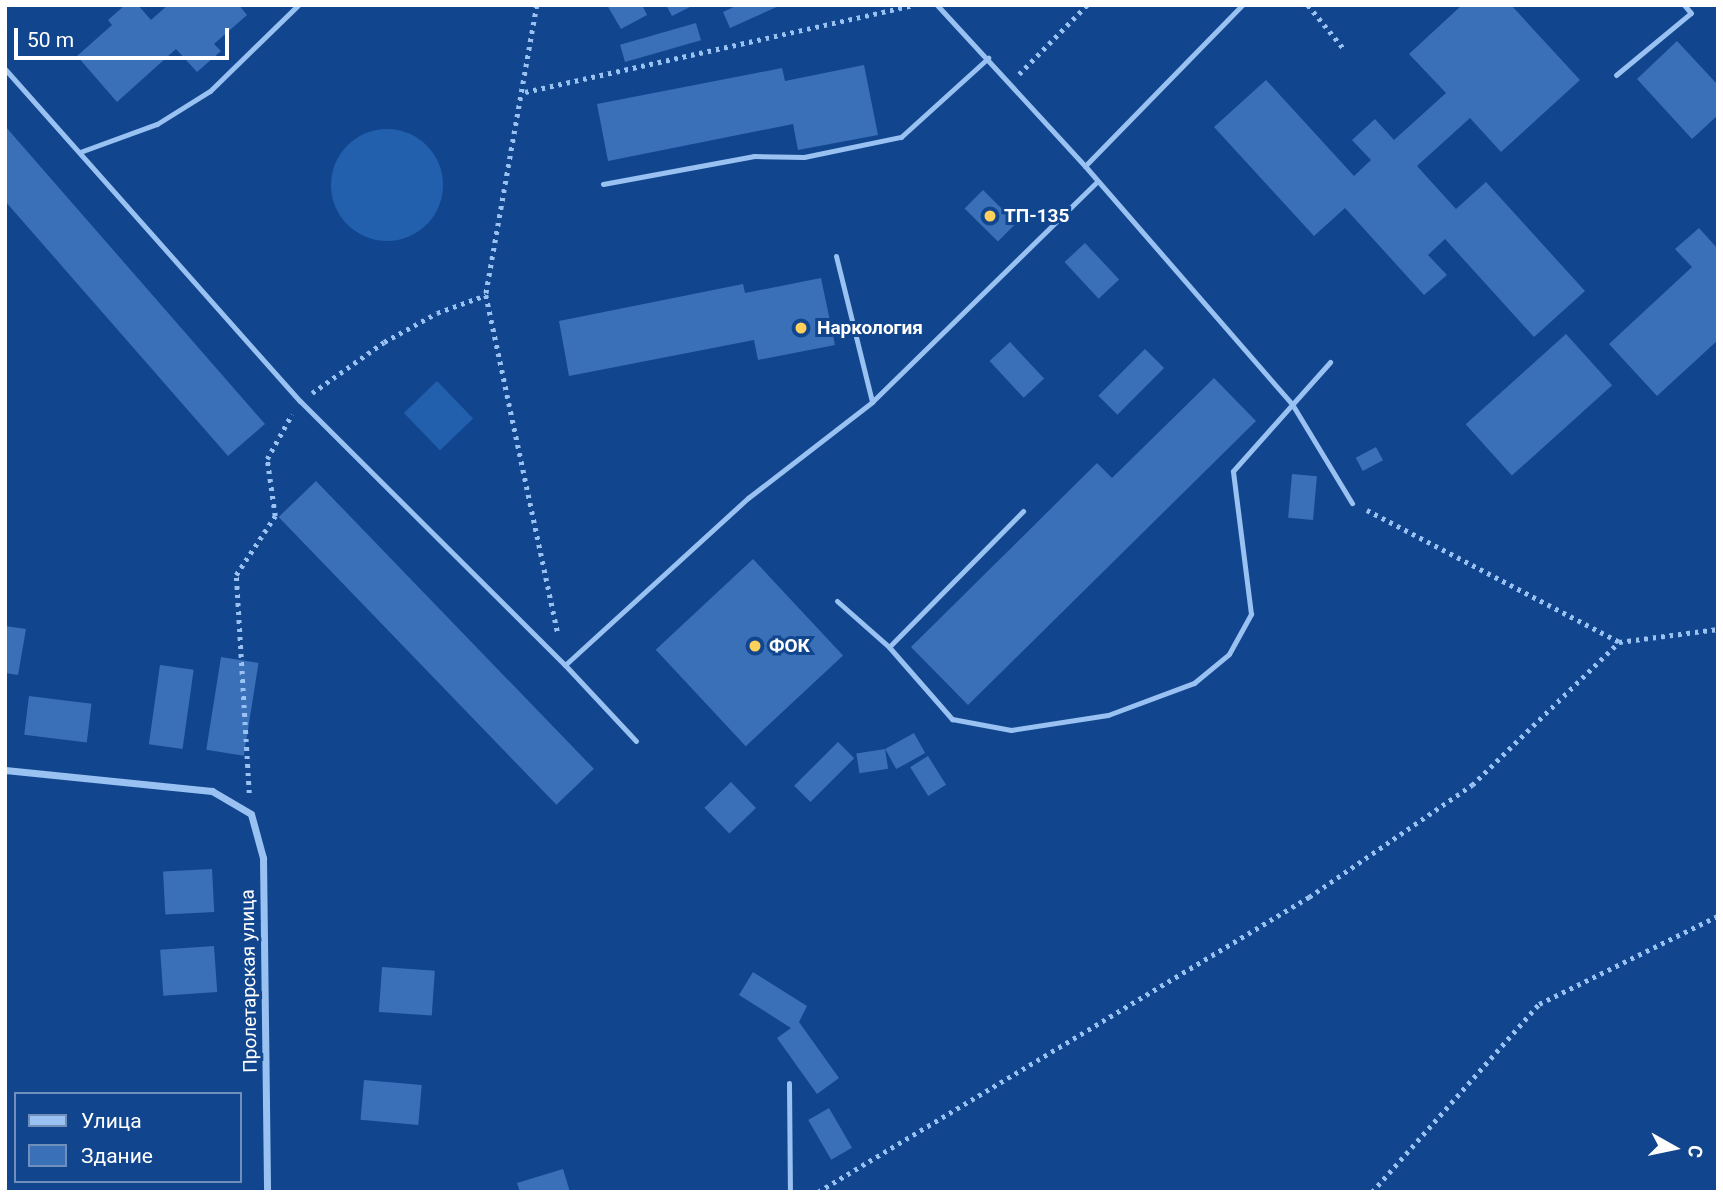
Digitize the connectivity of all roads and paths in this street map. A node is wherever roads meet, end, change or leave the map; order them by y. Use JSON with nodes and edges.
{"nodes":[{"id":1,"x":298,"y":5,"type":"edge"},
{"id":2,"x":537,"y":5,"type":"edge"},
{"id":3,"x":913,"y":5,"type":"edge"},
{"id":4,"x":937,"y":5,"type":"edge"},
{"id":5,"x":1087,"y":5,"type":"edge"},
{"id":6,"x":1242,"y":5,"type":"edge"},
{"id":7,"x":1308,"y":5,"type":"edge"},
{"id":8,"x":1684,"y":5,"type":"edge"},
{"id":9,"x":1345,"y":49,"type":"dead end"},
{"id":10,"x":988,"y":58,"type":"junction"},
{"id":11,"x":5,"y":69,"type":"edge"},
{"id":12,"x":1616,"y":75,"type":"dead end"},
{"id":13,"x":1009,"y":84,"type":"junction"},
{"id":14,"x":524,"y":92,"type":"junction"},
{"id":15,"x":80,"y":152,"type":"junction"},
{"id":16,"x":1085,"y":166,"type":"junction"},
{"id":17,"x":1096,"y":183,"type":"junction"},
{"id":18,"x":603,"y":184,"type":"dead end"},
{"id":19,"x":836,"y":256,"type":"dead end"},
{"id":20,"x":1330,"y":362,"type":"dead end"},
{"id":21,"x":872,"y":402,"type":"junction"},
{"id":22,"x":1292,"y":404,"type":"junction"},
{"id":23,"x":1352,"y":503,"type":"joint"},
{"id":24,"x":1023,"y":511,"type":"dead end"},
{"id":25,"x":236,"y":575,"type":"dead end"},
{"id":26,"x":837,"y":601,"type":"dead end"},
{"id":27,"x":1718,"y":629,"type":"edge"},
{"id":28,"x":1619,"y":642,"type":"junction"},
{"id":29,"x":889,"y":647,"type":"junction"},
{"id":30,"x":565,"y":665,"type":"junction"},
{"id":31,"x":636,"y":741,"type":"dead end"},
{"id":32,"x":5,"y":770,"type":"edge"},
{"id":33,"x":251,"y":814,"type":"junction"},
{"id":34,"x":1718,"y":916,"type":"edge"},
{"id":35,"x":789,"y":1083,"type":"dead end"},
{"id":36,"x":267,"y":1192,"type":"edge"},
{"id":37,"x":790,"y":1192,"type":"edge"},
{"id":38,"x":818,"y":1192,"type":"edge"},
{"id":39,"x":1372,"y":1192,"type":"edge"}],
"edges":[{"from":1,"to":15,"type":"lane"},
{"from":2,"to":14,"type":"path"},
{"from":3,"to":14,"type":"path"},
{"from":4,"to":10,"type":"lane"},
{"from":5,"to":13,"type":"path"},
{"from":6,"to":16,"type":"lane"},
{"from":7,"to":9,"type":"path"},
{"from":8,"to":12,"type":"lane"},
{"from":10,"to":13,"type":"lane"},
{"from":10,"to":18,"type":"lane"},
{"from":11,"to":15,"type":"lane"},
{"from":13,"to":16,"type":"lane"},
{"from":14,"to":30,"type":"path"},
{"from":15,"to":30,"type":"lane"},
{"from":16,"to":17,"type":"lane"},
{"from":17,"to":21,"type":"lane"},
{"from":17,"to":22,"type":"lane"},
{"from":19,"to":21,"type":"lane"},
{"from":20,"to":22,"type":"lane"},
{"from":21,"to":30,"type":"lane"},
{"from":22,"to":23,"type":"lane"},
{"from":22,"to":29,"type":"lane"},
{"from":23,"to":28,"type":"path"},
{"from":24,"to":29,"type":"lane"},
{"from":25,"to":33,"type":"path"},
{"from":26,"to":29,"type":"lane"},
{"from":27,"to":28,"type":"path"},
{"from":28,"to":38,"type":"path"},
{"from":30,"to":31,"type":"lane"},
{"from":32,"to":33,"type":"street"},
{"from":33,"to":36,"type":"street","name":"Пролетарская улица"},
{"from":34,"to":39,"type":"path"},
{"from":35,"to":37,"type":"lane"}]}
